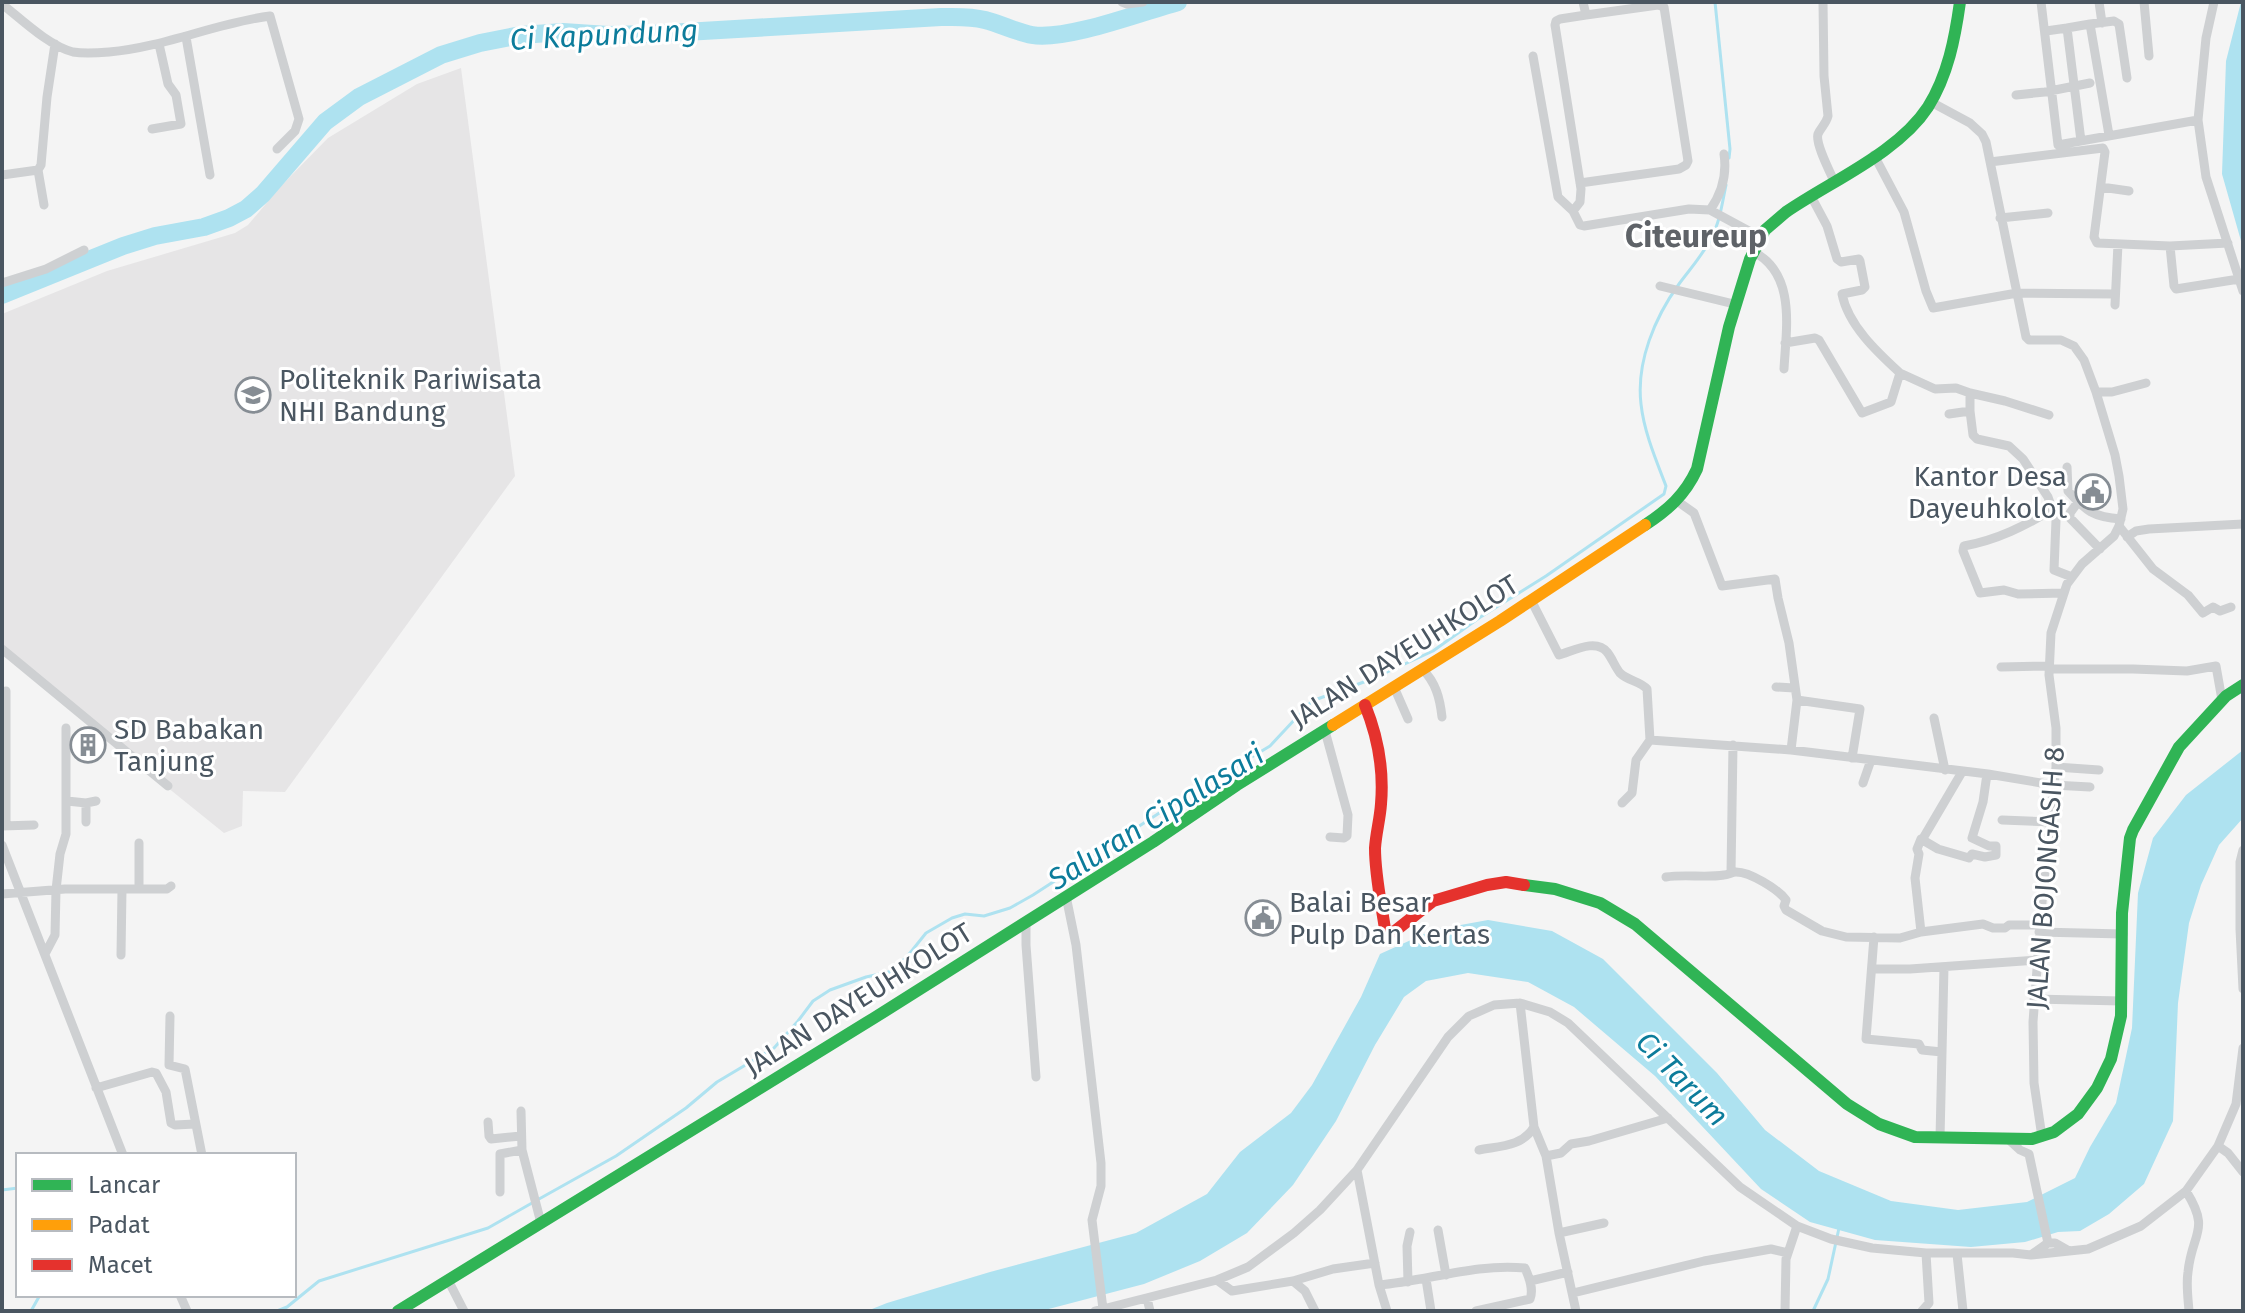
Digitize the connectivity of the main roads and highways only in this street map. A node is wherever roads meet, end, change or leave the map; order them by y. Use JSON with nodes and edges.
{"nodes":[{"id":1,"x":1961,"y":2,"type":"edge"},
{"id":2,"x":2243,"y":685,"type":"edge"},
{"id":3,"x":1365,"y":705,"type":"junction"},
{"id":4,"x":398,"y":1311,"type":"edge"}],
"edges":[{"from":1,"to":3,"type":"main road","name":"JALAN DAYEUHKOLOT"},
{"from":2,"to":3,"type":"main road"},
{"from":3,"to":4,"type":"main road","name":"JALAN DAYEUHKOLOT"}]}
